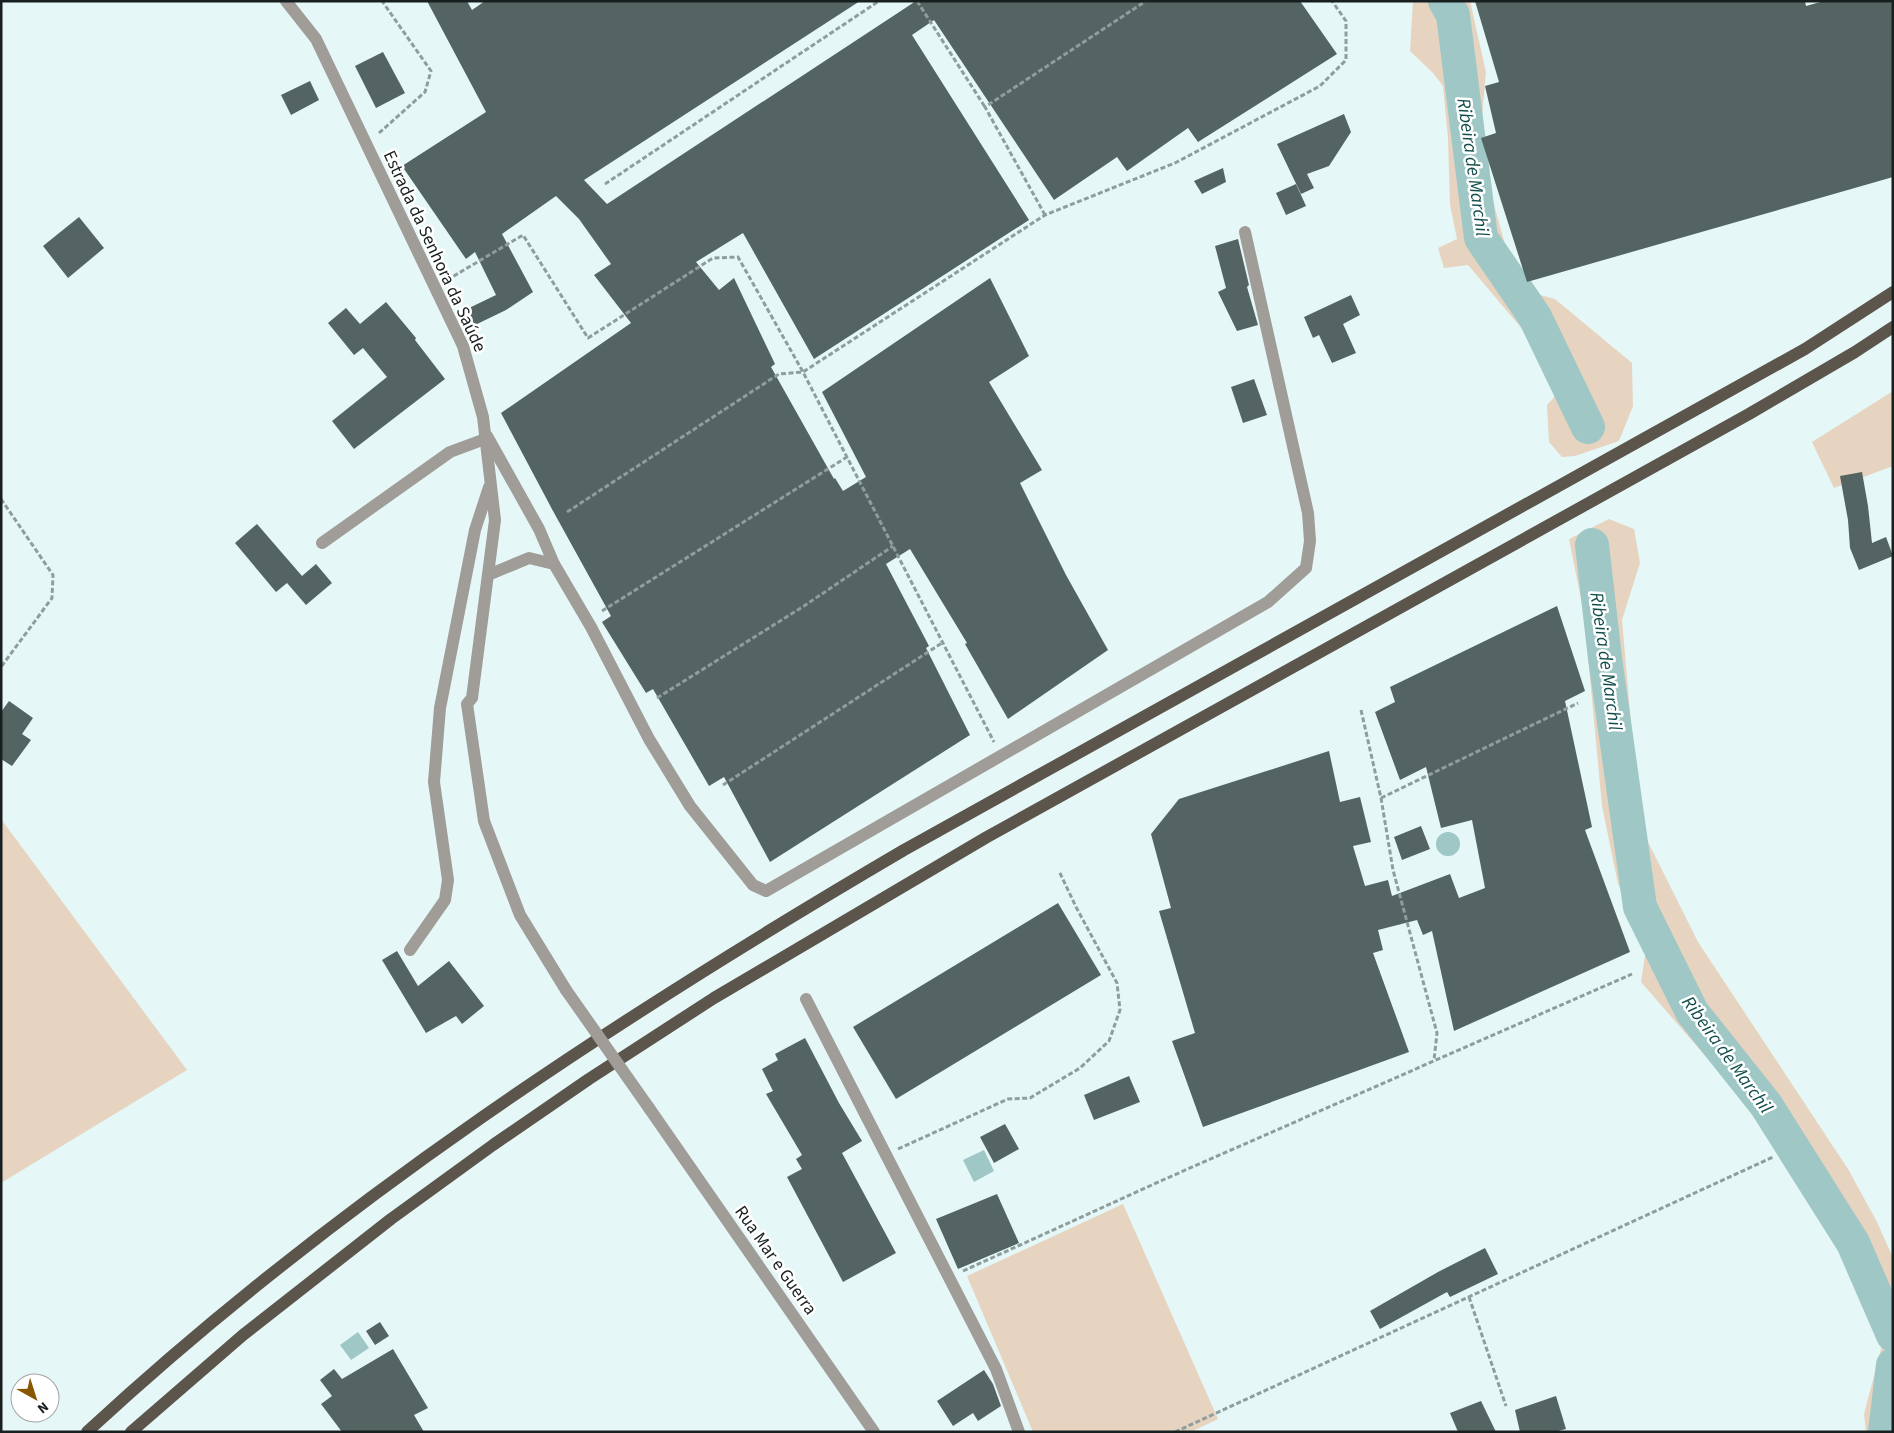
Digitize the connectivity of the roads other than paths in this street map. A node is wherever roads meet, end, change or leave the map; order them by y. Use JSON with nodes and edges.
{"nodes":[{"id":1,"x":286,"y":1,"type":"edge"},
{"id":2,"x":1245,"y":232,"type":"dead end"},
{"id":3,"x":1893,"y":292,"type":"edge"},
{"id":4,"x":1893,"y":326,"type":"edge"},
{"id":5,"x":485,"y":435,"type":"junction"},
{"id":6,"x":490,"y":482,"type":"junction"},
{"id":7,"x":322,"y":543,"type":"dead end"},
{"id":8,"x":554,"y":564,"type":"junction"},
{"id":9,"x":488,"y":575,"type":"junction"},
{"id":10,"x":410,"y":950,"type":"dead end"},
{"id":11,"x":566,"y":990,"type":"joint"},
{"id":12,"x":806,"y":999,"type":"dead end"},
{"id":13,"x":87,"y":1432,"type":"edge"},
{"id":14,"x":131,"y":1432,"type":"edge"},
{"id":15,"x":874,"y":1432,"type":"edge"},
{"id":16,"x":1018,"y":1432,"type":"edge"}],
"edges":[{"from":1,"to":5,"type":"street","name":"Estrada da Senhora da Saúde"},
{"from":2,"to":8,"type":"street"},
{"from":3,"to":13,"type":"main road"},
{"from":4,"to":14,"type":"main road"},
{"from":5,"to":6,"type":"street","name":"Estrada da Senhora da Saúde"},
{"from":5,"to":7,"type":"street"},
{"from":5,"to":8,"type":"street"},
{"from":6,"to":9,"type":"street","name":"Estrada da Senhora da Saúde"},
{"from":6,"to":10,"type":"street"},
{"from":8,"to":9,"type":"street"},
{"from":9,"to":11,"type":"street","name":"Estrada da Senhora da Saúde"},
{"from":11,"to":15,"type":"street","name":"Rua Mar e Guerra","bridge":true},
{"from":12,"to":16,"type":"street"}]}
